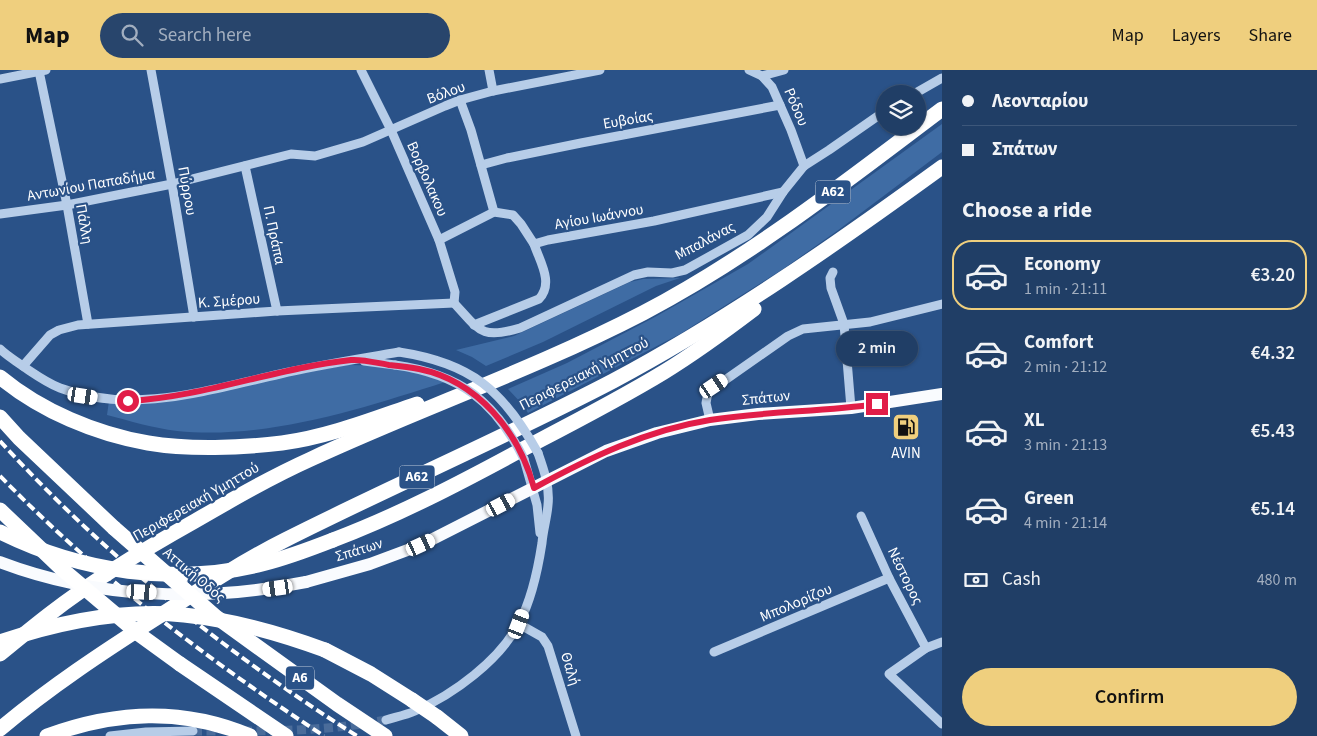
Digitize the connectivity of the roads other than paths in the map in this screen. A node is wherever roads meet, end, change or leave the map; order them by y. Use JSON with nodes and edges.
{"nodes":[{"id":1,"x":151,"y":70,"type":"edge"},
{"id":2,"x":361,"y":70,"type":"edge"},
{"id":3,"x":490,"y":70,"type":"edge"},
{"id":4,"x":600,"y":70,"type":"edge"},
{"id":5,"x":749,"y":70,"type":"edge"},
{"id":6,"x":784,"y":70,"type":"edge"},
{"id":7,"x":42,"y":71,"type":"edge"},
{"id":8,"x":762,"y":76,"type":"junction"},
{"id":9,"x":942,"y":78,"type":"edge"},
{"id":10,"x":0,"y":79,"type":"edge"},
{"id":11,"x":926,"y":87,"type":"edge"},
{"id":12,"x":493,"y":91,"type":"junction"},
{"id":13,"x":460,"y":100,"type":"junction"},
{"id":14,"x":780,"y":104,"type":"junction"},
{"id":15,"x":942,"y":109,"type":"edge"},
{"id":16,"x":876,"y":117,"type":"edge"},
{"id":17,"x":391,"y":130,"type":"junction"},
{"id":18,"x":245,"y":166,"type":"junction"},
{"id":19,"x":481,"y":166,"type":"junction"},
{"id":20,"x":804,"y":166,"type":"junction"},
{"id":21,"x":942,"y":167,"type":"edge"},
{"id":22,"x":172,"y":184,"type":"junction"},
{"id":23,"x":783,"y":192,"type":"junction"},
{"id":24,"x":66,"y":205,"type":"junction"},
{"id":25,"x":494,"y":212,"type":"junction"},
{"id":26,"x":0,"y":214,"type":"edge"},
{"id":27,"x":842,"y":239,"type":"junction"},
{"id":28,"x":439,"y":240,"type":"junction"},
{"id":29,"x":534,"y":244,"type":"junction"},
{"id":30,"x":834,"y":272,"type":"dead end"},
{"id":31,"x":454,"y":302,"type":"junction"},
{"id":32,"x":942,"y":304,"type":"edge"},
{"id":33,"x":277,"y":311,"type":"junction"},
{"id":34,"x":194,"y":317,"type":"junction"},
{"id":35,"x":88,"y":324,"type":"junction"},
{"id":36,"x":844,"y":324,"type":"junction"},
{"id":37,"x":474,"y":325,"type":"junction"},
{"id":38,"x":605,"y":332,"type":"junction"},
{"id":39,"x":0,"y":349,"type":"edge"},
{"id":40,"x":354,"y":360,"type":"junction"},
{"id":41,"x":23,"y":366,"type":"junction"},
{"id":42,"x":0,"y":377,"type":"edge"},
{"id":43,"x":942,"y":394,"type":"edge"},
{"id":44,"x":851,"y":408,"type":"junction"},
{"id":45,"x":0,"y":417,"type":"edge"},
{"id":46,"x":710,"y":420,"type":"junction"},
{"id":47,"x":546,"y":481,"type":"junction"},
{"id":48,"x":534,"y":488,"type":"junction"},
{"id":49,"x":0,"y":510,"type":"edge"},
{"id":50,"x":861,"y":516,"type":"dead end"},
{"id":51,"x":0,"y":532,"type":"edge"},
{"id":52,"x":542,"y":543,"type":"junction"},
{"id":53,"x":0,"y":562,"type":"edge"},
{"id":54,"x":889,"y":578,"type":"junction"},
{"id":55,"x":519,"y":624,"type":"junction"},
{"id":56,"x":0,"y":642,"type":"edge"},
{"id":57,"x":942,"y":642,"type":"edge"},
{"id":58,"x":926,"y":648,"type":"junction"},
{"id":59,"x":714,"y":652,"type":"dead end"},
{"id":60,"x":0,"y":654,"type":"edge"},
{"id":61,"x":386,"y":720,"type":"tunnel mouth"},
{"id":62,"x":942,"y":724,"type":"edge"},
{"id":63,"x":0,"y":729,"type":"edge"},
{"id":64,"x":193,"y":731,"type":"dead end"},
{"id":65,"x":47,"y":736,"type":"edge"},
{"id":66,"x":110,"y":736,"type":"edge"},
{"id":67,"x":250,"y":736,"type":"edge"},
{"id":68,"x":286,"y":736,"type":"edge"},
{"id":69,"x":385,"y":736,"type":"edge"},
{"id":70,"x":461,"y":736,"type":"edge"},
{"id":71,"x":576,"y":736,"type":"edge"}],
"edges":[{"from":1,"to":22,"type":"street","name":"Πύρρου"},
{"from":2,"to":17,"type":"street","name":"Βορβολακου"},
{"from":3,"to":12,"type":"street"},
{"from":4,"to":12,"type":"street","name":"Βόλου"},
{"from":5,"to":8,"type":"street","name":"Ρόδου"},
{"from":6,"to":8,"type":"street"},
{"from":7,"to":10,"type":"street"},
{"from":7,"to":24,"type":"street","name":"Πάλλη"},
{"from":8,"to":14,"type":"street","name":"Ρόδου"},
{"from":9,"to":11,"type":"street"},
{"from":12,"to":13,"type":"street","name":"Βόλου"},
{"from":13,"to":17,"type":"street","name":"Βόλου"},
{"from":13,"to":19,"type":"street"},
{"from":14,"to":19,"type":"street","name":"Ευβοίας"},
{"from":14,"to":20,"type":"street","name":"Ρόδου"},
{"from":15,"to":38,"type":"highway","name":"Περιφερειακή Υμηττού","number":"Α62"},
{"from":16,"to":20,"type":"street","name":"Μπαλάνας"},
{"from":17,"to":18,"type":"street","name":"Βόλου"},
{"from":17,"to":28,"type":"street","name":"Βορβολακου"},
{"from":18,"to":22,"type":"street","name":"Αντωνίου Παπαδήμα"},
{"from":18,"to":33,"type":"street","name":"Π. Πράπα"},
{"from":19,"to":25,"type":"street"},
{"from":20,"to":23,"type":"street","name":"Μπαλάνας"},
{"from":21,"to":27,"type":"highway","name":"Περιφερειακή Υμηττού","number":"Α62"},
{"from":22,"to":24,"type":"street","name":"Αντωνίου Παπαδήμα"},
{"from":22,"to":34,"type":"street","name":"Πύρρου"},
{"from":23,"to":29,"type":"street","name":"Αγίου Ιωάννου"},
{"from":23,"to":37,"type":"street","name":"Μπαλάνας"},
{"from":24,"to":26,"type":"street","name":"Αντωνίου Παπαδήμα"},
{"from":24,"to":35,"type":"street","name":"Πάλλη"},
{"from":25,"to":28,"type":"street"},
{"from":25,"to":29,"type":"street"},
{"from":27,"to":51,"type":"highway","bridge":true},
{"from":27,"to":63,"type":"highway","name":"Περιφερειακή Υμηττού","number":"Α62"},
{"from":28,"to":31,"type":"street","name":"Βορβολακου"},
{"from":29,"to":37,"type":"street"},
{"from":30,"to":36,"type":"street"},
{"from":31,"to":33,"type":"street","name":"Κ. Σμέρου"},
{"from":31,"to":37,"type":"street","name":"Μπαλάνας"},
{"from":32,"to":36,"type":"street"},
{"from":33,"to":34,"type":"street","name":"Κ. Σμέρου"},
{"from":34,"to":35,"type":"street","name":"Κ. Σμέρου"},
{"from":35,"to":41,"type":"street","name":"Κ. Σμέρου"},
{"from":36,"to":44,"type":"street"},
{"from":36,"to":46,"type":"street"},
{"from":38,"to":42,"type":"highway"},
{"from":38,"to":60,"type":"highway","name":"Περιφερειακή Υμηττού","number":"Α62"},
{"from":39,"to":41,"type":"street"},
{"from":40,"to":41,"type":"street"},
{"from":40,"to":47,"type":"street","bridge":true},
{"from":40,"to":48,"type":"street","bridge":true},
{"from":43,"to":44,"type":"main road","name":"Σπάτων"},
{"from":44,"to":46,"type":"main road","name":"Σπάτων"},
{"from":45,"to":69,"type":"highway","name":"Αττική Οδός","number":"Α6","bridge":true},
{"from":46,"to":47,"type":"main road","name":"Σπάτων"},
{"from":47,"to":48,"type":"main road","name":"Σπάτων"},
{"from":47,"to":52,"type":"street"},
{"from":48,"to":52,"type":"street"},
{"from":48,"to":53,"type":"main road","name":"Σπάτων","bridge":true},
{"from":49,"to":68,"type":"highway","bridge":true},
{"from":50,"to":54,"type":"street","name":"Νέστορος"},
{"from":52,"to":55,"type":"street"},
{"from":54,"to":58,"type":"street","name":"Νέστορος"},
{"from":54,"to":59,"type":"street","name":"Μπολορίζου"},
{"from":55,"to":61,"type":"street"},
{"from":55,"to":71,"type":"street","name":"Θαλή"},
{"from":56,"to":70,"type":"highway","bridge":true},
{"from":57,"to":58,"type":"street"},
{"from":58,"to":62,"type":"street"},
{"from":64,"to":66,"type":"street"},
{"from":65,"to":67,"type":"highway"}]}
